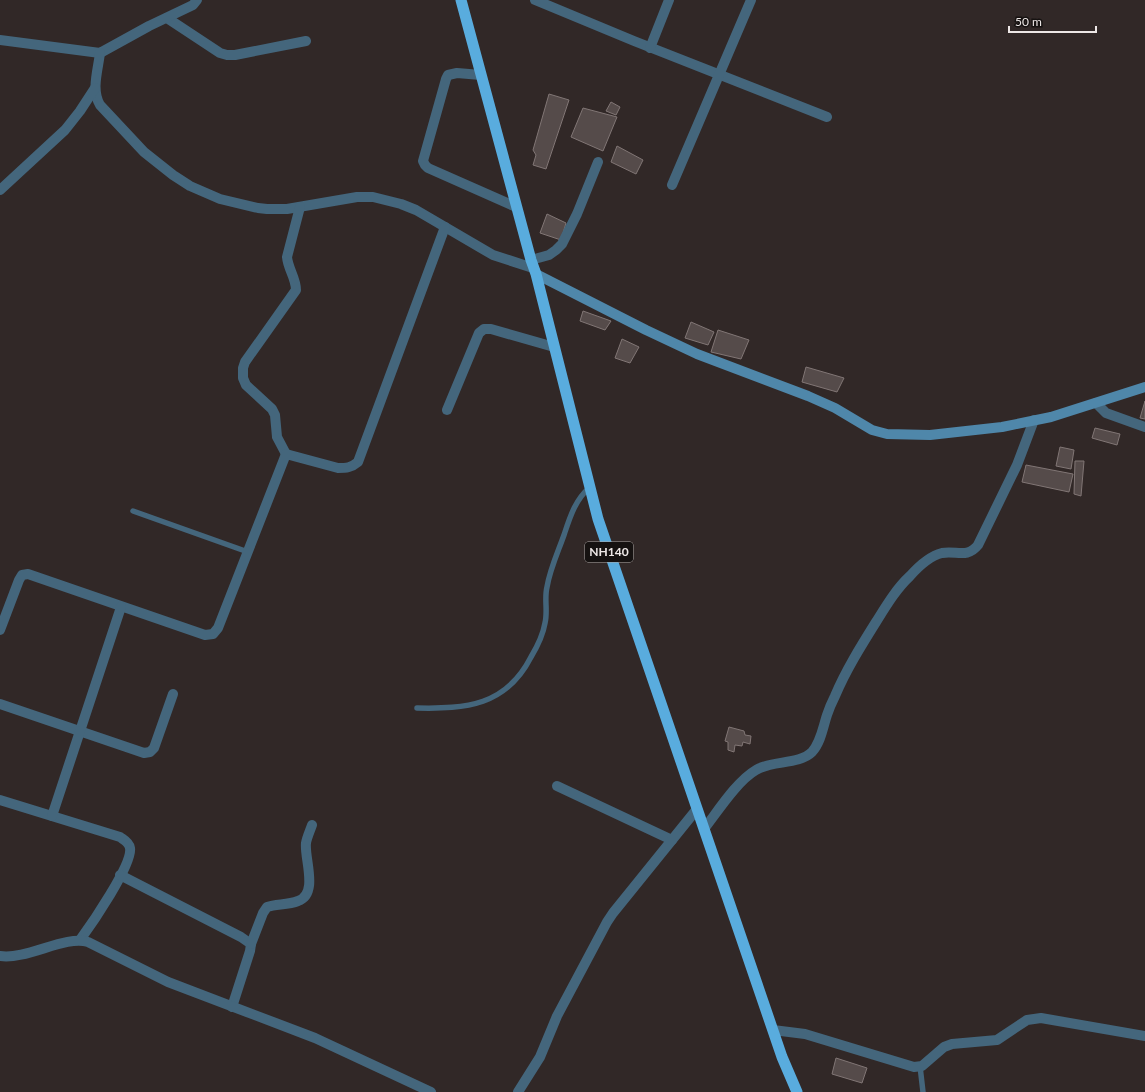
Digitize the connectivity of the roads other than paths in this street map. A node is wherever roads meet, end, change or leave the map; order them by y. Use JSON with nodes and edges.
{"nodes":[{"id":1,"x":197,"y":0,"type":"edge"},
{"id":2,"x":462,"y":0,"type":"edge"},
{"id":3,"x":535,"y":0,"type":"edge"},
{"id":4,"x":669,"y":0,"type":"edge"},
{"id":5,"x":751,"y":0,"type":"edge"},
{"id":6,"x":167,"y":18,"type":"junction"},
{"id":7,"x":0,"y":40,"type":"edge"},
{"id":8,"x":306,"y":41,"type":"dead end"},
{"id":9,"x":650,"y":48,"type":"junction"},
{"id":10,"x":100,"y":53,"type":"junction"},
{"id":11,"x":481,"y":75,"type":"junction"},
{"id":12,"x":719,"y":75,"type":"junction"},
{"id":13,"x":95,"y":88,"type":"junction"},
{"id":14,"x":827,"y":117,"type":"dead end"},
{"id":15,"x":598,"y":162,"type":"dead end"},
{"id":16,"x":672,"y":185,"type":"dead end"},
{"id":17,"x":0,"y":190,"type":"edge"},
{"id":18,"x":300,"y":207,"type":"junction"},
{"id":19,"x":516,"y":207,"type":"junction"},
{"id":20,"x":445,"y":227,"type":"junction"},
{"id":21,"x":533,"y":267,"type":"junction"},
{"id":22,"x":554,"y":347,"type":"junction"},
{"id":23,"x":1145,"y":387,"type":"edge"},
{"id":24,"x":1096,"y":403,"type":"junction"},
{"id":25,"x":447,"y":410,"type":"dead end"},
{"id":26,"x":1034,"y":420,"type":"junction"},
{"id":27,"x":1145,"y":427,"type":"edge"},
{"id":28,"x":286,"y":454,"type":"junction"},
{"id":29,"x":590,"y":487,"type":"junction"},
{"id":30,"x":133,"y":511,"type":"dead end"},
{"id":31,"x":248,"y":552,"type":"junction"},
{"id":32,"x":121,"y":607,"type":"junction"},
{"id":33,"x":0,"y":630,"type":"edge"},
{"id":34,"x":173,"y":694,"type":"dead end"},
{"id":35,"x":0,"y":704,"type":"edge"},
{"id":36,"x":417,"y":708,"type":"dead end"},
{"id":37,"x":80,"y":731,"type":"junction"},
{"id":38,"x":557,"y":786,"type":"dead end"},
{"id":39,"x":0,"y":800,"type":"edge"},
{"id":40,"x":697,"y":809,"type":"junction"},
{"id":41,"x":52,"y":816,"type":"junction"},
{"id":42,"x":312,"y":825,"type":"dead end"},
{"id":43,"x":704,"y":829,"type":"junction"},
{"id":44,"x":672,"y":840,"type":"junction"},
{"id":45,"x":120,"y":875,"type":"junction"},
{"id":46,"x":80,"y":940,"type":"junction"},
{"id":47,"x":251,"y":944,"type":"junction"},
{"id":48,"x":0,"y":956,"type":"edge"},
{"id":49,"x":232,"y":1007,"type":"junction"},
{"id":50,"x":773,"y":1030,"type":"junction"},
{"id":51,"x":1145,"y":1036,"type":"edge"},
{"id":52,"x":920,"y":1066,"type":"junction"},
{"id":53,"x":431,"y":1092,"type":"edge"},
{"id":54,"x":518,"y":1092,"type":"edge"},
{"id":55,"x":797,"y":1092,"type":"edge"},
{"id":56,"x":923,"y":1092,"type":"edge"}],
"edges":[{"from":1,"to":6,"type":"street"},
{"from":2,"to":11,"type":"highway","number":"NH140"},
{"from":3,"to":9,"type":"street"},
{"from":4,"to":9,"type":"street"},
{"from":5,"to":12,"type":"street"},
{"from":6,"to":8,"type":"street"},
{"from":6,"to":10,"type":"street"},
{"from":7,"to":10,"type":"street"},
{"from":9,"to":12,"type":"street"},
{"from":10,"to":13,"type":"street"},
{"from":11,"to":19,"type":"highway","number":"NH140"},
{"from":11,"to":19,"type":"street"},
{"from":12,"to":14,"type":"street"},
{"from":12,"to":16,"type":"street"},
{"from":13,"to":17,"type":"street"},
{"from":13,"to":18,"type":"street"},
{"from":15,"to":21,"type":"street"},
{"from":18,"to":20,"type":"street"},
{"from":18,"to":28,"type":"street"},
{"from":19,"to":21,"type":"highway","number":"NH140"},
{"from":20,"to":21,"type":"street"},
{"from":20,"to":28,"type":"street"},
{"from":21,"to":22,"type":"highway","number":"NH140"},
{"from":21,"to":26,"type":"main road"},
{"from":22,"to":25,"type":"street"},
{"from":22,"to":29,"type":"highway","number":"NH140"},
{"from":23,"to":24,"type":"main road"},
{"from":24,"to":26,"type":"main road"},
{"from":24,"to":27,"type":"street"},
{"from":26,"to":43,"type":"street"},
{"from":28,"to":31,"type":"street"},
{"from":29,"to":36,"type":"lane"},
{"from":29,"to":40,"type":"highway","number":"NH140"},
{"from":30,"to":31,"type":"lane"},
{"from":31,"to":32,"type":"street"},
{"from":32,"to":33,"type":"street"},
{"from":32,"to":37,"type":"street"},
{"from":34,"to":37,"type":"street"},
{"from":35,"to":37,"type":"street"},
{"from":37,"to":41,"type":"street"},
{"from":38,"to":44,"type":"street"},
{"from":39,"to":41,"type":"street"},
{"from":40,"to":43,"type":"highway","number":"NH140"},
{"from":40,"to":44,"type":"street"},
{"from":41,"to":45,"type":"street"},
{"from":42,"to":47,"type":"street"},
{"from":43,"to":50,"type":"highway","number":"NH140"},
{"from":44,"to":54,"type":"street"},
{"from":45,"to":46,"type":"street"},
{"from":45,"to":47,"type":"street"},
{"from":46,"to":48,"type":"street"},
{"from":46,"to":49,"type":"street"},
{"from":47,"to":49,"type":"street"},
{"from":49,"to":53,"type":"street"},
{"from":50,"to":52,"type":"street"},
{"from":50,"to":55,"type":"highway","number":"NH140"},
{"from":51,"to":52,"type":"street"},
{"from":52,"to":56,"type":"lane"}]}
